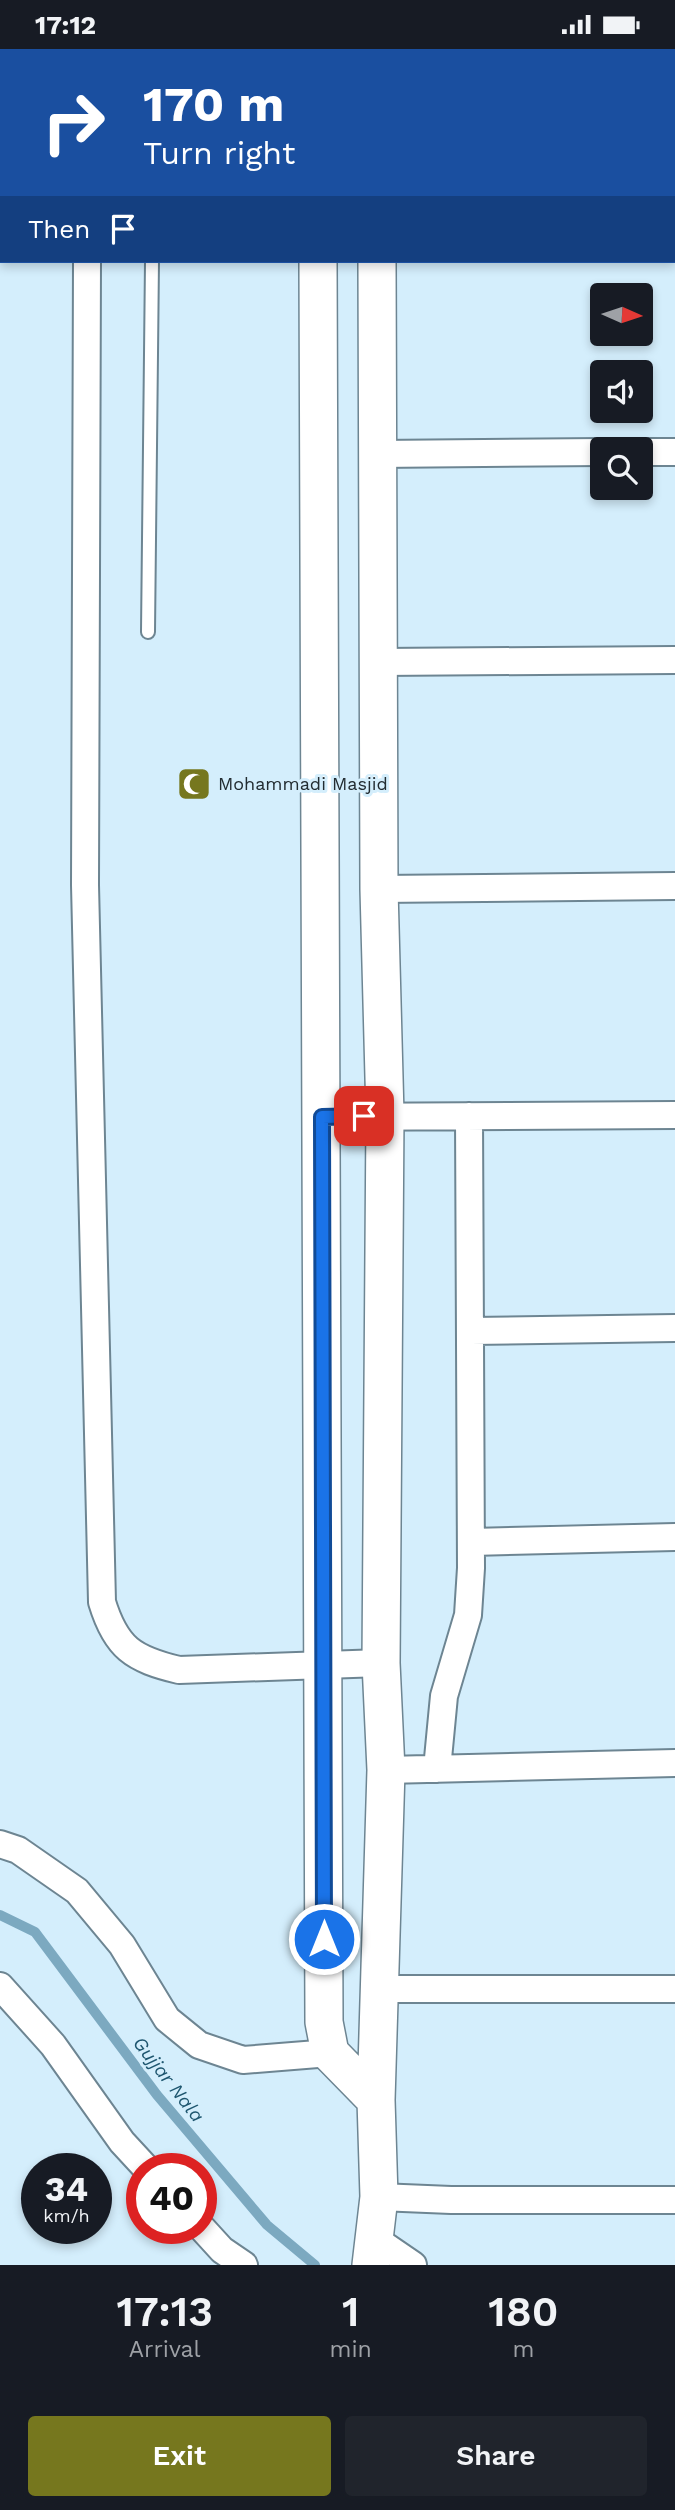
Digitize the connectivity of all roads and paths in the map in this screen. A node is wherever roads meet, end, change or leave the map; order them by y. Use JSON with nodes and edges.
{"nodes":[{"id":1,"x":87,"y":263,"type":"edge"},
{"id":2,"x":152,"y":263,"type":"edge"},
{"id":3,"x":318,"y":263,"type":"edge"},
{"id":4,"x":377,"y":263,"type":"edge"},
{"id":5,"x":653,"y":452,"type":"edge"},
{"id":6,"x":675,"y":452,"type":"edge"},
{"id":7,"x":590,"y":453,"type":"edge"},
{"id":8,"x":377,"y":454,"type":"junction"},
{"id":9,"x":148,"y":632,"type":"dead end"},
{"id":10,"x":675,"y":660,"type":"edge"},
{"id":11,"x":380,"y":662,"type":"junction"},
{"id":12,"x":675,"y":886,"type":"edge"},
{"id":13,"x":379,"y":889,"type":"junction"},
{"id":14,"x":385,"y":1115,"type":"junction"},
{"id":15,"x":675,"y":1115,"type":"edge"},
{"id":16,"x":469,"y":1116,"type":"junction"},
{"id":17,"x":322,"y":1117,"type":"junction"},
{"id":18,"x":675,"y":1328,"type":"edge"},
{"id":19,"x":471,"y":1331,"type":"junction"},
{"id":20,"x":675,"y":1537,"type":"edge"},
{"id":21,"x":472,"y":1542,"type":"junction"},
{"id":22,"x":381,"y":1663,"type":"junction"},
{"id":23,"x":324,"y":1665,"type":"junction"},
{"id":24,"x":675,"y":1763,"type":"edge"},
{"id":25,"x":437,"y":1769,"type":"junction"},
{"id":26,"x":386,"y":1770,"type":"junction"},
{"id":27,"x":0,"y":1845,"type":"edge"},
{"id":28,"x":0,"y":1986,"type":"edge"},
{"id":29,"x":380,"y":1989,"type":"junction"},
{"id":30,"x":675,"y":1989,"type":"edge"},
{"id":31,"x":330,"y":2053,"type":"junction"},
{"id":32,"x":376,"y":2100,"type":"junction"},
{"id":33,"x":132,"y":2153,"type":"edge"},
{"id":34,"x":379,"y":2197,"type":"junction"},
{"id":35,"x":675,"y":2200,"type":"edge"},
{"id":36,"x":373,"y":2252,"type":"edge"},
{"id":37,"x":213,"y":2257,"type":"edge"},
{"id":38,"x":244,"y":2265,"type":"edge"},
{"id":39,"x":413,"y":2265,"type":"edge"}],
"edges":[{"from":1,"to":23,"type":"street"},
{"from":2,"to":9,"type":"lane"},
{"from":3,"to":17,"type":"street"},
{"from":4,"to":8,"type":"street"},
{"from":5,"to":6,"type":"street"},
{"from":7,"to":8,"type":"street"},
{"from":8,"to":11,"type":"street"},
{"from":10,"to":11,"type":"street"},
{"from":11,"to":13,"type":"street"},
{"from":12,"to":13,"type":"street"},
{"from":13,"to":14,"type":"street"},
{"from":14,"to":16,"type":"street"},
{"from":14,"to":17,"type":"street"},
{"from":14,"to":22,"type":"street"},
{"from":15,"to":16,"type":"street"},
{"from":16,"to":19,"type":"street"},
{"from":17,"to":23,"type":"street"},
{"from":18,"to":19,"type":"street"},
{"from":19,"to":21,"type":"street"},
{"from":20,"to":21,"type":"street"},
{"from":21,"to":25,"type":"street"},
{"from":22,"to":23,"type":"street"},
{"from":22,"to":26,"type":"street"},
{"from":23,"to":31,"type":"street"},
{"from":24,"to":25,"type":"street"},
{"from":25,"to":26,"type":"street"},
{"from":26,"to":29,"type":"street"},
{"from":27,"to":31,"type":"street"},
{"from":28,"to":33,"type":"street"},
{"from":29,"to":30,"type":"street"},
{"from":29,"to":32,"type":"street"},
{"from":31,"to":32,"type":"street"},
{"from":32,"to":34,"type":"street"},
{"from":34,"to":35,"type":"street"},
{"from":34,"to":36,"type":"street"},
{"from":36,"to":39,"type":"street"},
{"from":37,"to":38,"type":"street"}]}
